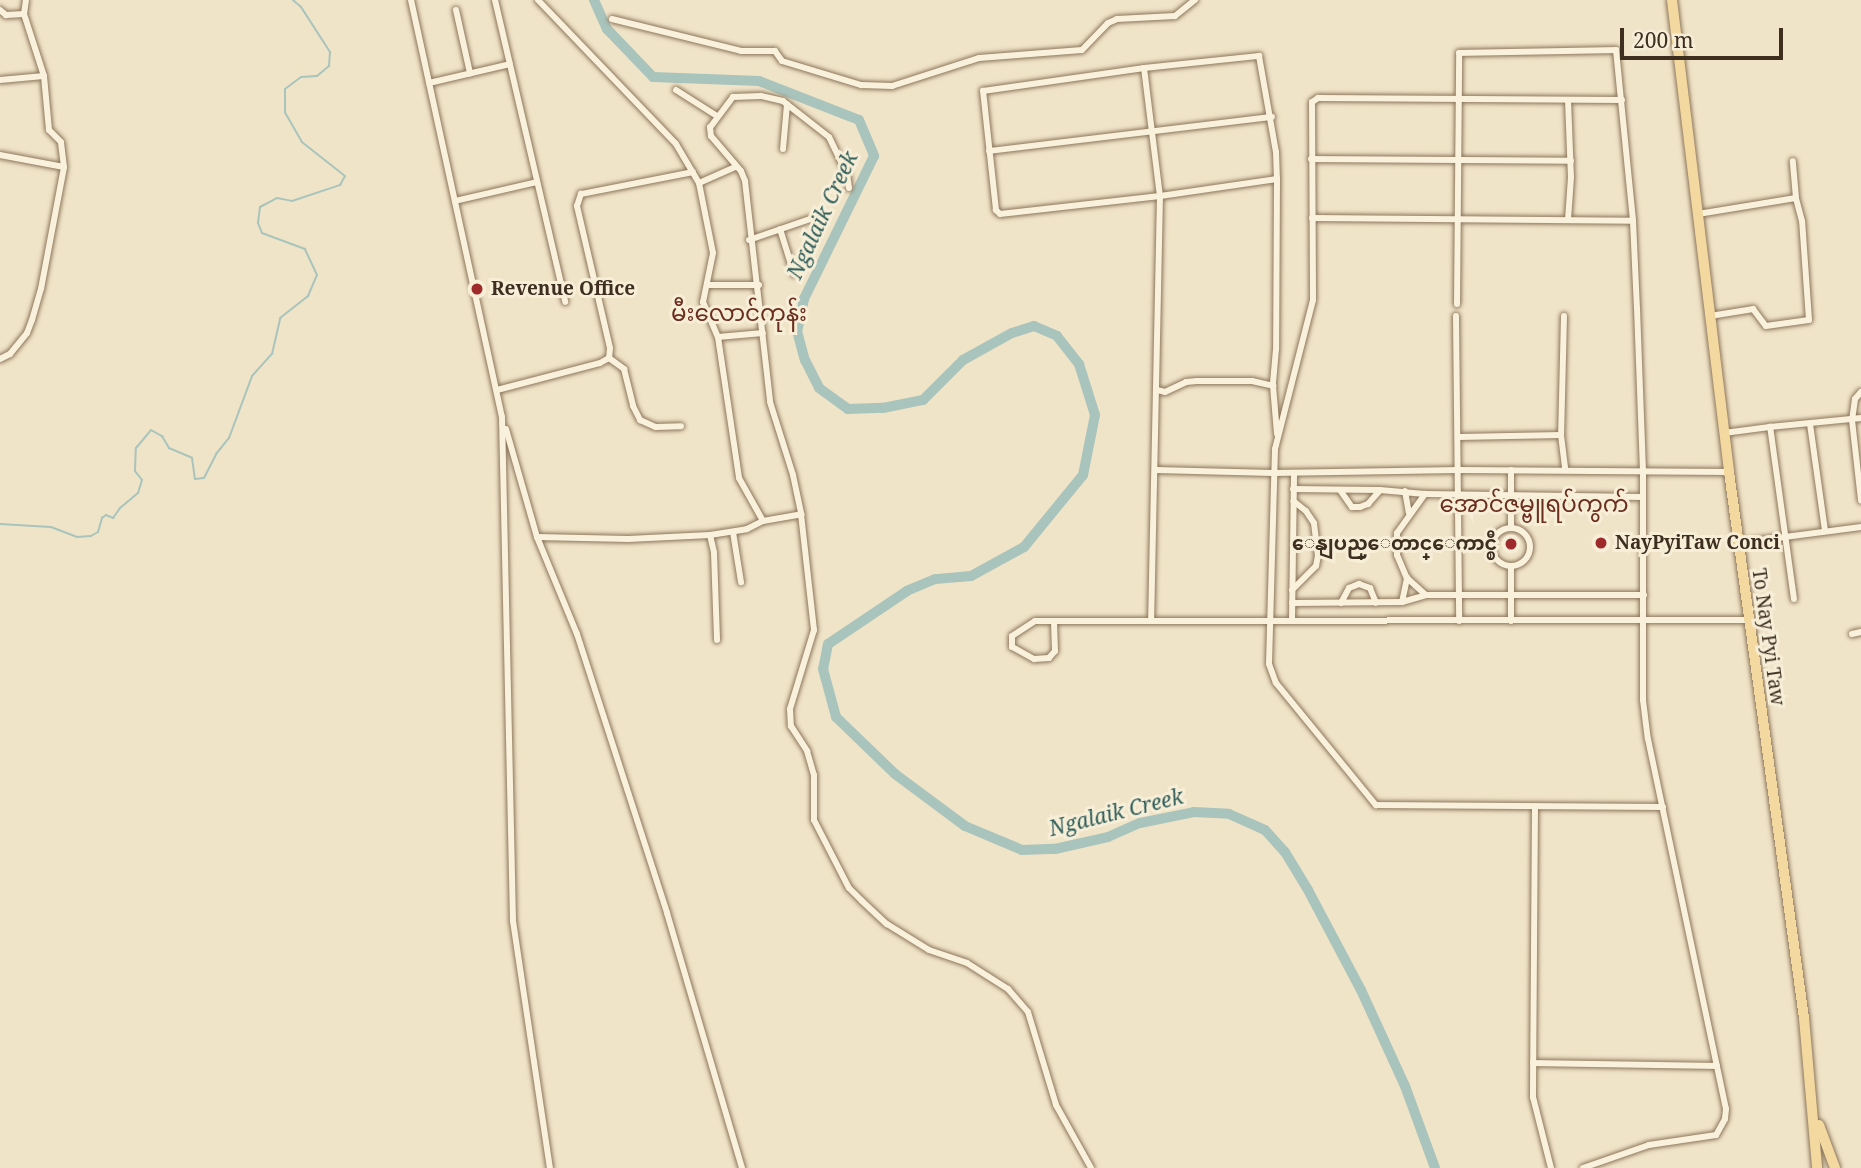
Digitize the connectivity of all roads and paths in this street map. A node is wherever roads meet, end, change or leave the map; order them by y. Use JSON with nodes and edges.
{"nodes":[{"id":1,"x":26,"y":0,"type":"edge"},
{"id":2,"x":411,"y":0,"type":"edge"},
{"id":3,"x":495,"y":0,"type":"edge"},
{"id":4,"x":538,"y":0,"type":"edge"},
{"id":5,"x":1195,"y":0,"type":"edge"},
{"id":6,"x":1672,"y":0,"type":"edge"},
{"id":7,"x":0,"y":10,"type":"edge"},
{"id":8,"x":456,"y":10,"type":"dead end"},
{"id":9,"x":24,"y":14,"type":"junction"},
{"id":10,"x":612,"y":19,"type":"dead end"},
{"id":11,"x":510,"y":64,"type":"junction"},
{"id":12,"x":1144,"y":68,"type":"junction"},
{"id":13,"x":470,"y":73,"type":"junction"},
{"id":14,"x":44,"y":76,"type":"junction"},
{"id":15,"x":0,"y":80,"type":"edge"},
{"id":16,"x":429,"y":83,"type":"junction"},
{"id":17,"x":676,"y":90,"type":"dead end"},
{"id":18,"x":1458,"y":99,"type":"junction"},
{"id":19,"x":1568,"y":100,"type":"junction"},
{"id":20,"x":1622,"y":100,"type":"junction"},
{"id":21,"x":787,"y":104,"type":"junction"},
{"id":22,"x":717,"y":116,"type":"junction"},
{"id":23,"x":1272,"y":117,"type":"junction"},
{"id":24,"x":1152,"y":131,"type":"junction"},
{"id":25,"x":783,"y":149,"type":"dead end"},
{"id":26,"x":989,"y":151,"type":"junction"},
{"id":27,"x":0,"y":155,"type":"edge"},
{"id":28,"x":1311,"y":159,"type":"junction"},
{"id":29,"x":1458,"y":160,"type":"junction"},
{"id":30,"x":1571,"y":161,"type":"junction"},
{"id":31,"x":1793,"y":161,"type":"dead end"},
{"id":32,"x":64,"y":167,"type":"junction"},
{"id":33,"x":735,"y":167,"type":"junction"},
{"id":34,"x":693,"y":172,"type":"junction"},
{"id":35,"x":1277,"y":179,"type":"junction"},
{"id":36,"x":537,"y":182,"type":"junction"},
{"id":37,"x":699,"y":183,"type":"junction"},
{"id":38,"x":849,"y":188,"type":"dead end"},
{"id":39,"x":1160,"y":197,"type":"junction"},
{"id":40,"x":1796,"y":198,"type":"junction"},
{"id":41,"x":456,"y":201,"type":"junction"},
{"id":42,"x":1698,"y":214,"type":"junction"},
{"id":43,"x":1312,"y":218,"type":"junction"},
{"id":44,"x":810,"y":219,"type":"dead end"},
{"id":45,"x":1457,"y":219,"type":"junction"},
{"id":46,"x":1568,"y":219,"type":"junction"},
{"id":47,"x":1633,"y":221,"type":"junction"},
{"id":48,"x":780,"y":229,"type":"junction"},
{"id":49,"x":749,"y":240,"type":"junction"},
{"id":50,"x":794,"y":274,"type":"dead end"},
{"id":51,"x":708,"y":285,"type":"junction"},
{"id":52,"x":758,"y":285,"type":"junction"},
{"id":53,"x":565,"y":302,"type":"dead end"},
{"id":54,"x":1457,"y":304,"type":"dead end"},
{"id":55,"x":1456,"y":316,"type":"dead end"},
{"id":56,"x":1564,"y":316,"type":"dead end"},
{"id":57,"x":1710,"y":316,"type":"junction"},
{"id":58,"x":763,"y":333,"type":"junction"},
{"id":59,"x":718,"y":337,"type":"junction"},
{"id":60,"x":608,"y":358,"type":"junction"},
{"id":61,"x":0,"y":359,"type":"edge"},
{"id":62,"x":1273,"y":386,"type":"junction"},
{"id":63,"x":497,"y":390,"type":"junction"},
{"id":64,"x":1157,"y":390,"type":"junction"},
{"id":65,"x":1861,"y":392,"type":"edge"},
{"id":66,"x":502,"y":417,"type":"junction"},
{"id":67,"x":1861,"y":418,"type":"edge"},
{"id":68,"x":1852,"y":419,"type":"junction"},
{"id":69,"x":1810,"y":424,"type":"junction"},
{"id":70,"x":681,"y":426,"type":"dead end"},
{"id":71,"x":1770,"y":427,"type":"junction"},
{"id":72,"x":1724,"y":433,"type":"junction"},
{"id":73,"x":1561,"y":435,"type":"junction"},
{"id":74,"x":1278,"y":436,"type":"junction"},
{"id":75,"x":1458,"y":437,"type":"junction"},
{"id":76,"x":1156,"y":470,"type":"junction"},
{"id":77,"x":1459,"y":470,"type":"junction"},
{"id":78,"x":1511,"y":470,"type":"junction"},
{"id":79,"x":1565,"y":470,"type":"junction"},
{"id":80,"x":1643,"y":470,"type":"junction"},
{"id":81,"x":1728,"y":472,"type":"junction"},
{"id":82,"x":1273,"y":473,"type":"junction"},
{"id":83,"x":1294,"y":473,"type":"junction"},
{"id":84,"x":1293,"y":489,"type":"junction"},
{"id":85,"x":1340,"y":490,"type":"junction"},
{"id":86,"x":1380,"y":490,"type":"junction"},
{"id":87,"x":1405,"y":491,"type":"junction"},
{"id":88,"x":1426,"y":494,"type":"junction"},
{"id":89,"x":1460,"y":497,"type":"junction"},
{"id":90,"x":1643,"y":497,"type":"junction"},
{"id":91,"x":1512,"y":498,"type":"junction"},
{"id":92,"x":1861,"y":500,"type":"edge"},
{"id":93,"x":1293,"y":501,"type":"junction"},
{"id":94,"x":1409,"y":513,"type":"junction"},
{"id":95,"x":801,"y":514,"type":"junction"},
{"id":96,"x":763,"y":521,"type":"junction"},
{"id":97,"x":1861,"y":527,"type":"edge"},
{"id":98,"x":1511,"y":528,"type":"junction"},
{"id":99,"x":1825,"y":531,"type":"junction"},
{"id":100,"x":733,"y":532,"type":"junction"},
{"id":101,"x":710,"y":536,"type":"junction"},
{"id":102,"x":1784,"y":536,"type":"junction"},
{"id":103,"x":537,"y":537,"type":"junction"},
{"id":104,"x":1738,"y":543,"type":"junction"},
{"id":105,"x":1511,"y":566,"type":"junction"},
{"id":106,"x":1407,"y":578,"type":"junction"},
{"id":107,"x":741,"y":582,"type":"dead end"},
{"id":108,"x":1292,"y":590,"type":"junction"},
{"id":109,"x":1426,"y":595,"type":"junction"},
{"id":110,"x":1459,"y":595,"type":"junction"},
{"id":111,"x":1511,"y":595,"type":"junction"},
{"id":112,"x":1644,"y":595,"type":"junction"},
{"id":113,"x":1794,"y":599,"type":"dead end"},
{"id":114,"x":1402,"y":602,"type":"junction"},
{"id":115,"x":1341,"y":603,"type":"junction"},
{"id":116,"x":1376,"y":603,"type":"junction"},
{"id":117,"x":1292,"y":604,"type":"junction"},
{"id":118,"x":1292,"y":620,"type":"junction"},
{"id":119,"x":1644,"y":620,"type":"junction"},
{"id":120,"x":1748,"y":620,"type":"junction"},
{"id":121,"x":1152,"y":621,"type":"junction"},
{"id":122,"x":1272,"y":621,"type":"junction"},
{"id":123,"x":1460,"y":621,"type":"junction"},
{"id":124,"x":1511,"y":621,"type":"junction"},
{"id":125,"x":1055,"y":622,"type":"junction"},
{"id":126,"x":1861,"y":632,"type":"edge"},
{"id":127,"x":1852,"y":634,"type":"dead end"},
{"id":128,"x":718,"y":640,"type":"dead end"},
{"id":129,"x":1535,"y":806,"type":"junction"},
{"id":130,"x":1662,"y":807,"type":"junction"},
{"id":131,"x":1533,"y":1063,"type":"junction"},
{"id":132,"x":1717,"y":1066,"type":"junction"},
{"id":133,"x":1815,"y":1111,"type":"junction"},
{"id":134,"x":550,"y":1168,"type":"edge"},
{"id":135,"x":742,"y":1168,"type":"edge"},
{"id":136,"x":1091,"y":1168,"type":"edge"},
{"id":137,"x":1551,"y":1168,"type":"edge"},
{"id":138,"x":1583,"y":1168,"type":"edge"},
{"id":139,"x":1817,"y":1168,"type":"edge"},
{"id":140,"x":1835,"y":1168,"type":"edge"}],
"edges":[{"from":1,"to":9,"type":"street"},
{"from":2,"to":16,"type":"street"},
{"from":3,"to":11,"type":"street"},
{"from":4,"to":34,"type":"street"},
{"from":5,"to":10,"type":"street"},
{"from":6,"to":42,"type":"main road","name":"To Nay Pyi Taw"},
{"from":7,"to":9,"type":"street"},
{"from":8,"to":13,"type":"street"},
{"from":9,"to":14,"type":"street"},
{"from":11,"to":13,"type":"street"},
{"from":11,"to":36,"type":"street"},
{"from":12,"to":23,"type":"street"},
{"from":12,"to":24,"type":"street"},
{"from":12,"to":26,"type":"street"},
{"from":13,"to":16,"type":"street"},
{"from":14,"to":15,"type":"street"},
{"from":14,"to":32,"type":"street"},
{"from":16,"to":41,"type":"street"},
{"from":17,"to":22,"type":"street"},
{"from":18,"to":19,"type":"street"},
{"from":18,"to":20,"type":"street"},
{"from":18,"to":28,"type":"street"},
{"from":18,"to":29,"type":"street"},
{"from":19,"to":20,"type":"street"},
{"from":19,"to":30,"type":"street"},
{"from":20,"to":47,"type":"street"},
{"from":21,"to":22,"type":"street"},
{"from":21,"to":25,"type":"street"},
{"from":21,"to":38,"type":"street"},
{"from":22,"to":33,"type":"street"},
{"from":23,"to":24,"type":"street"},
{"from":23,"to":35,"type":"street"},
{"from":24,"to":26,"type":"street"},
{"from":24,"to":39,"type":"street"},
{"from":26,"to":39,"type":"street"},
{"from":27,"to":32,"type":"street"},
{"from":28,"to":29,"type":"street"},
{"from":28,"to":43,"type":"street"},
{"from":29,"to":30,"type":"street"},
{"from":29,"to":45,"type":"street"},
{"from":30,"to":46,"type":"street"},
{"from":31,"to":40,"type":"street"},
{"from":32,"to":61,"type":"street"},
{"from":33,"to":37,"type":"street"},
{"from":33,"to":49,"type":"street"},
{"from":34,"to":37,"type":"street"},
{"from":34,"to":60,"type":"street"},
{"from":35,"to":39,"type":"street"},
{"from":35,"to":62,"type":"street"},
{"from":36,"to":41,"type":"street"},
{"from":36,"to":53,"type":"street"},
{"from":37,"to":51,"type":"street"},
{"from":39,"to":64,"type":"street"},
{"from":40,"to":42,"type":"street"},
{"from":40,"to":57,"type":"street"},
{"from":41,"to":63,"type":"street"},
{"from":42,"to":57,"type":"main road","name":"To Nay Pyi Taw"},
{"from":43,"to":45,"type":"street"},
{"from":43,"to":74,"type":"street"},
{"from":44,"to":48,"type":"street"},
{"from":45,"to":46,"type":"street"},
{"from":45,"to":54,"type":"street"},
{"from":46,"to":47,"type":"street"},
{"from":47,"to":80,"type":"street"},
{"from":48,"to":49,"type":"street"},
{"from":48,"to":50,"type":"street"},
{"from":49,"to":52,"type":"street"},
{"from":51,"to":52,"type":"street"},
{"from":51,"to":59,"type":"street"},
{"from":52,"to":58,"type":"street"},
{"from":55,"to":75,"type":"street"},
{"from":56,"to":73,"type":"street"},
{"from":57,"to":72,"type":"main road","name":"To Nay Pyi Taw"},
{"from":58,"to":59,"type":"street"},
{"from":58,"to":95,"type":"street"},
{"from":59,"to":96,"type":"street"},
{"from":60,"to":63,"type":"street"},
{"from":60,"to":70,"type":"street"},
{"from":62,"to":64,"type":"street"},
{"from":62,"to":74,"type":"street"},
{"from":63,"to":66,"type":"street"},
{"from":64,"to":76,"type":"street"},
{"from":65,"to":68,"type":"street"},
{"from":66,"to":103,"type":"street"},
{"from":66,"to":134,"type":"street"},
{"from":67,"to":68,"type":"street"},
{"from":68,"to":69,"type":"street"},
{"from":68,"to":92,"type":"street"},
{"from":69,"to":71,"type":"street"},
{"from":69,"to":99,"type":"street"},
{"from":71,"to":72,"type":"street"},
{"from":71,"to":102,"type":"street"},
{"from":72,"to":81,"type":"main road","name":"To Nay Pyi Taw"},
{"from":73,"to":75,"type":"street"},
{"from":73,"to":79,"type":"street"},
{"from":74,"to":82,"type":"street"},
{"from":75,"to":77,"type":"street"},
{"from":76,"to":82,"type":"street"},
{"from":76,"to":121,"type":"street"},
{"from":77,"to":78,"type":"street"},
{"from":77,"to":83,"type":"street"},
{"from":77,"to":89,"type":"street"},
{"from":78,"to":79,"type":"street"},
{"from":78,"to":91,"type":"street"},
{"from":79,"to":80,"type":"street"},
{"from":80,"to":81,"type":"street"},
{"from":80,"to":90,"type":"street"},
{"from":81,"to":104,"type":"main road","name":"To Nay Pyi Taw"},
{"from":82,"to":83,"type":"street"},
{"from":82,"to":122,"type":"street"},
{"from":83,"to":84,"type":"street"},
{"from":84,"to":85,"type":"street"},
{"from":84,"to":93,"type":"street"},
{"from":85,"to":86,"type":"street"},
{"from":85,"to":86,"type":"street"},
{"from":86,"to":87,"type":"street"},
{"from":87,"to":88,"type":"street"},
{"from":87,"to":94,"type":"street"},
{"from":88,"to":89,"type":"street"},
{"from":88,"to":94,"type":"street"},
{"from":89,"to":91,"type":"street"},
{"from":89,"to":110,"type":"street"},
{"from":90,"to":91,"type":"street"},
{"from":90,"to":112,"type":"street"},
{"from":91,"to":98,"type":"street"},
{"from":93,"to":108,"type":"street"},
{"from":93,"to":108,"type":"street"},
{"from":94,"to":106,"type":"street"},
{"from":95,"to":96,"type":"street"},
{"from":95,"to":136,"type":"street"},
{"from":96,"to":100,"type":"street"},
{"from":97,"to":99,"type":"street"},
{"from":98,"to":105,"type":"street"},
{"from":98,"to":105,"type":"street"},
{"from":99,"to":102,"type":"street"},
{"from":100,"to":101,"type":"street"},
{"from":100,"to":107,"type":"street"},
{"from":101,"to":103,"type":"street"},
{"from":101,"to":128,"type":"street"},
{"from":102,"to":104,"type":"street"},
{"from":102,"to":113,"type":"street"},
{"from":103,"to":135,"type":"street"},
{"from":104,"to":120,"type":"main road","name":"To Nay Pyi Taw"},
{"from":105,"to":111,"type":"street"},
{"from":106,"to":109,"type":"street"},
{"from":106,"to":114,"type":"street"},
{"from":108,"to":117,"type":"street"},
{"from":109,"to":110,"type":"street"},
{"from":109,"to":114,"type":"street"},
{"from":110,"to":111,"type":"street"},
{"from":110,"to":123,"type":"street"},
{"from":111,"to":112,"type":"street"},
{"from":111,"to":124,"type":"street"},
{"from":112,"to":119,"type":"street"},
{"from":114,"to":116,"type":"street"},
{"from":115,"to":116,"type":"street"},
{"from":115,"to":116,"type":"street"},
{"from":115,"to":117,"type":"street"},
{"from":117,"to":118,"type":"street"},
{"from":118,"to":122,"type":"street"},
{"from":118,"to":123,"type":"street"},
{"from":119,"to":120,"type":"street"},
{"from":119,"to":124,"type":"street"},
{"from":119,"to":130,"type":"street"},
{"from":120,"to":133,"type":"main road","name":"To Nay Pyi Taw"},
{"from":121,"to":122,"type":"street"},
{"from":121,"to":125,"type":"street"},
{"from":122,"to":129,"type":"street"},
{"from":123,"to":124,"type":"street"},
{"from":125,"to":125,"type":"street"},
{"from":126,"to":127,"type":"street"},
{"from":129,"to":130,"type":"street"},
{"from":129,"to":131,"type":"street"},
{"from":130,"to":132,"type":"street"},
{"from":131,"to":132,"type":"street"},
{"from":131,"to":137,"type":"street"},
{"from":132,"to":138,"type":"street"},
{"from":133,"to":139,"type":"main road"},
{"from":133,"to":140,"type":"main road"}]}
